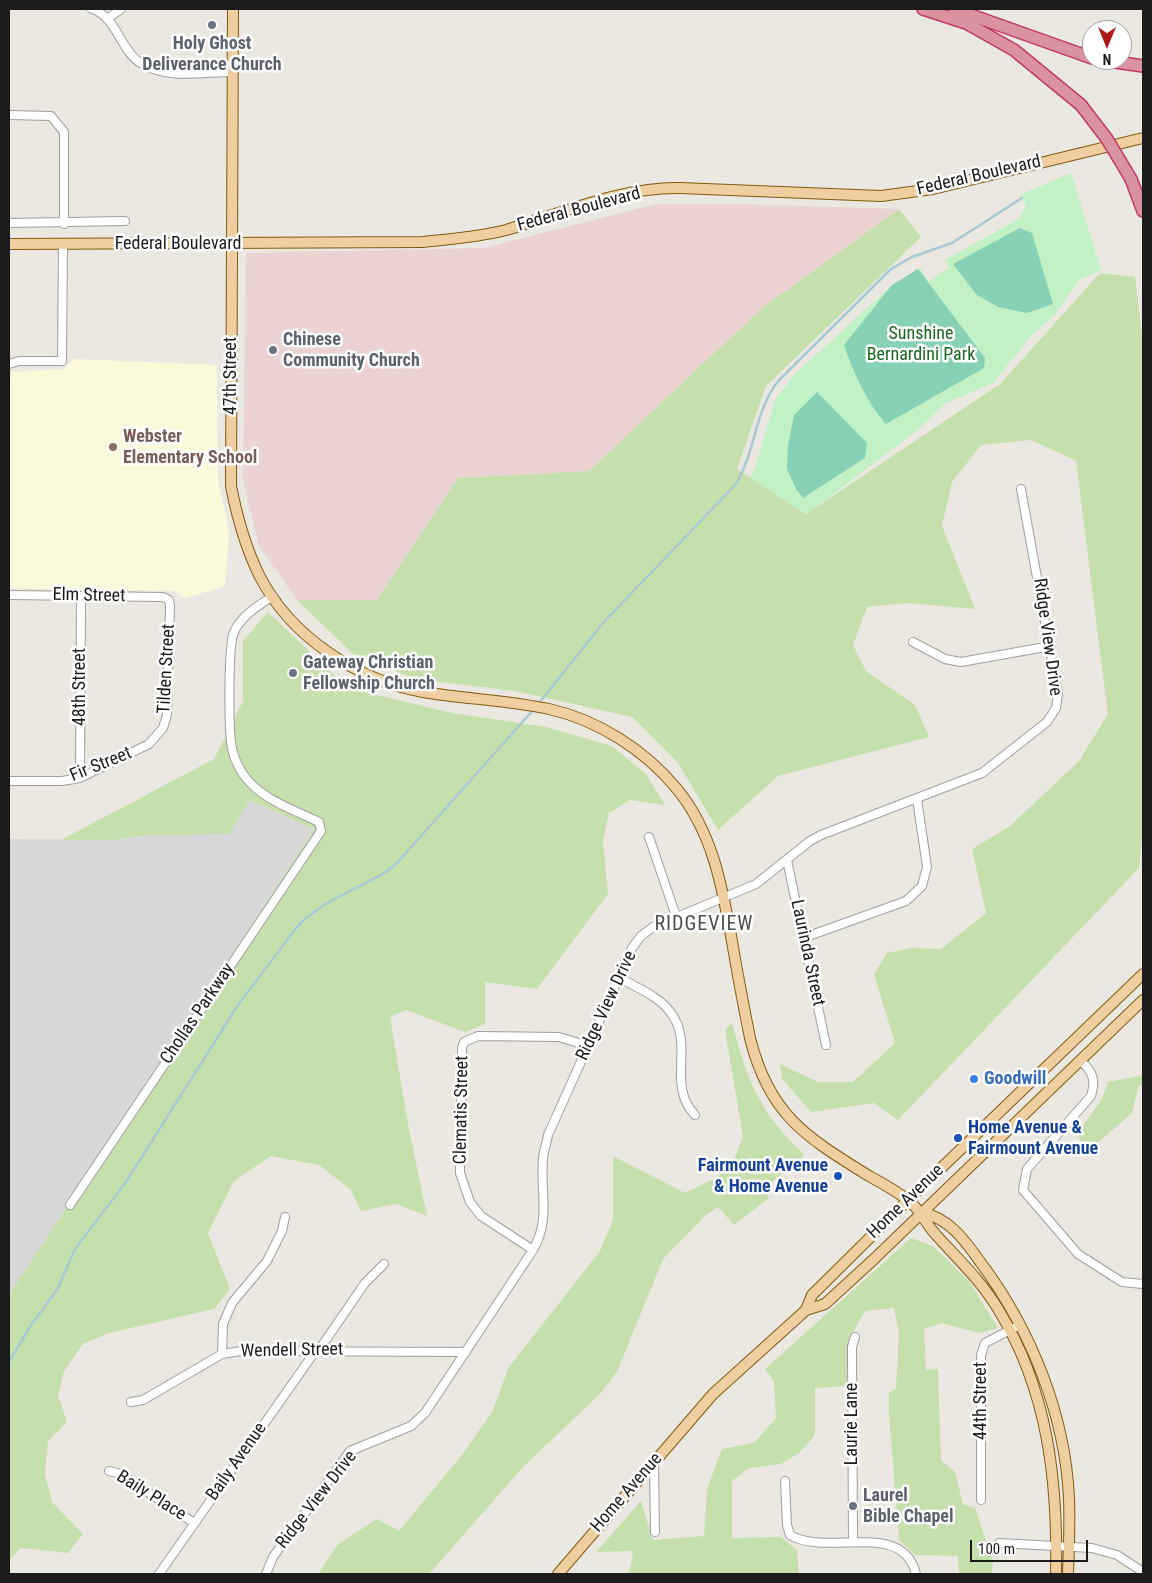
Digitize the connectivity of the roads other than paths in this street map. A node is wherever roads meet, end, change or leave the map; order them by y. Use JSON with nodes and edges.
{"nodes":[{"id":1,"x":92,"y":9,"type":"edge"},
{"id":2,"x":121,"y":9,"type":"edge"},
{"id":3,"x":233,"y":9,"type":"edge"},
{"id":4,"x":923,"y":9,"type":"edge"},
{"id":5,"x":954,"y":9,"type":"edge"},
{"id":6,"x":106,"y":19,"type":"junction"},
{"id":7,"x":1082,"y":54,"type":"edge"},
{"id":8,"x":233,"y":72,"type":"junction"},
{"id":9,"x":9,"y":115,"type":"edge"},
{"id":10,"x":1143,"y":138,"type":"edge"},
{"id":11,"x":1143,"y":211,"type":"edge"},
{"id":12,"x":125,"y":221,"type":"dead end"},
{"id":13,"x":9,"y":223,"type":"edge"},
{"id":14,"x":64,"y":224,"type":"junction"},
{"id":15,"x":9,"y":244,"type":"edge"},
{"id":16,"x":63,"y":245,"type":"junction"},
{"id":17,"x":232,"y":245,"type":"junction"},
{"id":18,"x":9,"y":364,"type":"edge"},
{"id":19,"x":1022,"y":489,"type":"dead end"},
{"id":20,"x":9,"y":595,"type":"edge"},
{"id":21,"x":81,"y":596,"type":"junction"},
{"id":22,"x":273,"y":596,"type":"junction"},
{"id":23,"x":168,"y":600,"type":"joint"},
{"id":24,"x":913,"y":642,"type":"dead end"},
{"id":25,"x":1051,"y":646,"type":"junction"},
{"id":26,"x":158,"y":736,"type":"joint"},
{"id":27,"x":80,"y":778,"type":"junction"},
{"id":28,"x":9,"y":781,"type":"edge"},
{"id":29,"x":917,"y":800,"type":"junction"},
{"id":30,"x":649,"y":837,"type":"dead end"},
{"id":31,"x":788,"y":860,"type":"junction"},
{"id":32,"x":725,"y":897,"type":"junction"},
{"id":33,"x":676,"y":916,"type":"junction"},
{"id":34,"x":803,"y":938,"type":"junction"},
{"id":35,"x":1143,"y":974,"type":"edge"},
{"id":36,"x":620,"y":978,"type":"junction"},
{"id":37,"x":1143,"y":1000,"type":"edge"},
{"id":38,"x":826,"y":1045,"type":"dead end"},
{"id":39,"x":588,"y":1046,"type":"junction"},
{"id":40,"x":1081,"y":1061,"type":"junction"},
{"id":41,"x":695,"y":1116,"type":"dead end"},
{"id":42,"x":908,"y":1200,"type":"junction"},
{"id":43,"x":70,"y":1205,"type":"dead end"},
{"id":44,"x":922,"y":1213,"type":"junction"},
{"id":45,"x":285,"y":1217,"type":"dead end"},
{"id":46,"x":534,"y":1250,"type":"junction"},
{"id":47,"x":384,"y":1264,"type":"dead end"},
{"id":48,"x":1143,"y":1284,"type":"edge"},
{"id":49,"x":806,"y":1310,"type":"junction"},
{"id":50,"x":1021,"y":1324,"type":"junction"},
{"id":51,"x":1010,"y":1330,"type":"junction"},
{"id":52,"x":856,"y":1337,"type":"dead end"},
{"id":53,"x":318,"y":1350,"type":"junction"},
{"id":54,"x":466,"y":1352,"type":"junction"},
{"id":55,"x":222,"y":1354,"type":"junction"},
{"id":56,"x":131,"y":1402,"type":"dead end"},
{"id":57,"x":654,"y":1462,"type":"junction"},
{"id":58,"x":109,"y":1470,"type":"dead end"},
{"id":59,"x":785,"y":1482,"type":"dead end"},
{"id":60,"x":981,"y":1500,"type":"dead end"},
{"id":61,"x":194,"y":1523,"type":"junction"},
{"id":62,"x":655,"y":1532,"type":"dead end"},
{"id":63,"x":852,"y":1542,"type":"junction"},
{"id":64,"x":999,"y":1543,"type":"dead end"},
{"id":65,"x":1057,"y":1546,"type":"junction"},
{"id":66,"x":1069,"y":1546,"type":"junction"},
{"id":67,"x":1143,"y":1572,"type":"edge"},
{"id":68,"x":159,"y":1574,"type":"edge"},
{"id":69,"x":266,"y":1574,"type":"edge"},
{"id":70,"x":558,"y":1574,"type":"edge"},
{"id":71,"x":916,"y":1574,"type":"edge"},
{"id":72,"x":1056,"y":1574,"type":"edge"},
{"id":73,"x":1068,"y":1574,"type":"edge"}],
"edges":[{"from":1,"to":6,"type":"street"},
{"from":2,"to":6,"type":"street"},
{"from":3,"to":8,"type":"main road","name":"47th Street"},
{"from":4,"to":11,"type":"highway","bridge":true},
{"from":5,"to":7,"type":"highway"},
{"from":6,"to":8,"type":"street"},
{"from":8,"to":17,"type":"main road","name":"47th Street"},
{"from":9,"to":14,"type":"street"},
{"from":10,"to":17,"type":"main road","name":"Federal Boulevard"},
{"from":12,"to":14,"type":"street"},
{"from":13,"to":14,"type":"street"},
{"from":15,"to":16,"type":"main road","name":"Federal Boulevard"},
{"from":16,"to":17,"type":"main road","name":"Federal Boulevard"},
{"from":16,"to":18,"type":"street"},
{"from":17,"to":22,"type":"main road","name":"47th Street"},
{"from":19,"to":25,"type":"street","name":"Ridge View Drive"},
{"from":20,"to":21,"type":"street","name":"Elm Street"},
{"from":21,"to":23,"type":"street","name":"Elm Street"},
{"from":21,"to":27,"type":"street","name":"48th Street"},
{"from":22,"to":32,"type":"main road","name":"47th Street"},
{"from":22,"to":43,"type":"street","name":"Chollas Parkway"},
{"from":23,"to":26,"type":"street","name":"Tilden Street"},
{"from":24,"to":25,"type":"street"},
{"from":25,"to":29,"type":"street","name":"Ridge View Drive"},
{"from":26,"to":27,"type":"street","name":"Fir Street"},
{"from":27,"to":28,"type":"street","name":"Fir Street"},
{"from":29,"to":31,"type":"street","name":"Ridge View Drive"},
{"from":29,"to":34,"type":"street"},
{"from":30,"to":33,"type":"street"},
{"from":31,"to":32,"type":"street","name":"Ridge View Drive"},
{"from":31,"to":34,"type":"street","name":"Laurinda Street"},
{"from":32,"to":33,"type":"street","name":"Ridge View Drive"},
{"from":32,"to":42,"type":"main road","name":"47th Street"},
{"from":33,"to":36,"type":"street","name":"Ridge View Drive"},
{"from":34,"to":38,"type":"street","name":"Laurinda Street"},
{"from":35,"to":42,"type":"main road","name":"Home Avenue"},
{"from":36,"to":39,"type":"street","name":"Ridge View Drive"},
{"from":36,"to":41,"type":"street"},
{"from":37,"to":40,"type":"main road","name":"Home Avenue"},
{"from":39,"to":46,"type":"street","name":"Ridge View Drive"},
{"from":39,"to":46,"type":"street","name":"Clematis Street"},
{"from":40,"to":44,"type":"main road","name":"Home Avenue"},
{"from":40,"to":48,"type":"street"},
{"from":42,"to":44,"type":"main road","name":"47th Street"},
{"from":42,"to":49,"type":"main road","name":"Home Avenue"},
{"from":44,"to":49,"type":"main road","name":"Home Avenue"},
{"from":44,"to":50,"type":"main road"},
{"from":44,"to":51,"type":"main road"},
{"from":45,"to":55,"type":"street"},
{"from":46,"to":54,"type":"street","name":"Ridge View Drive"},
{"from":47,"to":53,"type":"street","name":"Baily Avenue"},
{"from":49,"to":57,"type":"main road","name":"Home Avenue"},
{"from":50,"to":51,"type":"street","name":"44th Street"},
{"from":50,"to":66,"type":"main road"},
{"from":51,"to":60,"type":"street","name":"44th Street"},
{"from":51,"to":65,"type":"main road"},
{"from":52,"to":63,"type":"street","name":"Laurie Lane"},
{"from":53,"to":54,"type":"street","name":"Wendell Street"},
{"from":53,"to":55,"type":"street","name":"Wendell Street"},
{"from":53,"to":61,"type":"street","name":"Baily Avenue"},
{"from":54,"to":69,"type":"street","name":"Ridge View Drive"},
{"from":55,"to":56,"type":"street","name":"Wendell Street"},
{"from":57,"to":62,"type":"street"},
{"from":57,"to":70,"type":"main road","name":"Home Avenue"},
{"from":58,"to":61,"type":"street","name":"Baily Place"},
{"from":59,"to":63,"type":"street"},
{"from":61,"to":68,"type":"street","name":"Baily Avenue"},
{"from":63,"to":71,"type":"street"},
{"from":64,"to":65,"type":"street"},
{"from":65,"to":66,"type":"street"},
{"from":65,"to":72,"type":"main road"},
{"from":66,"to":67,"type":"street"},
{"from":66,"to":73,"type":"main road"}]}
